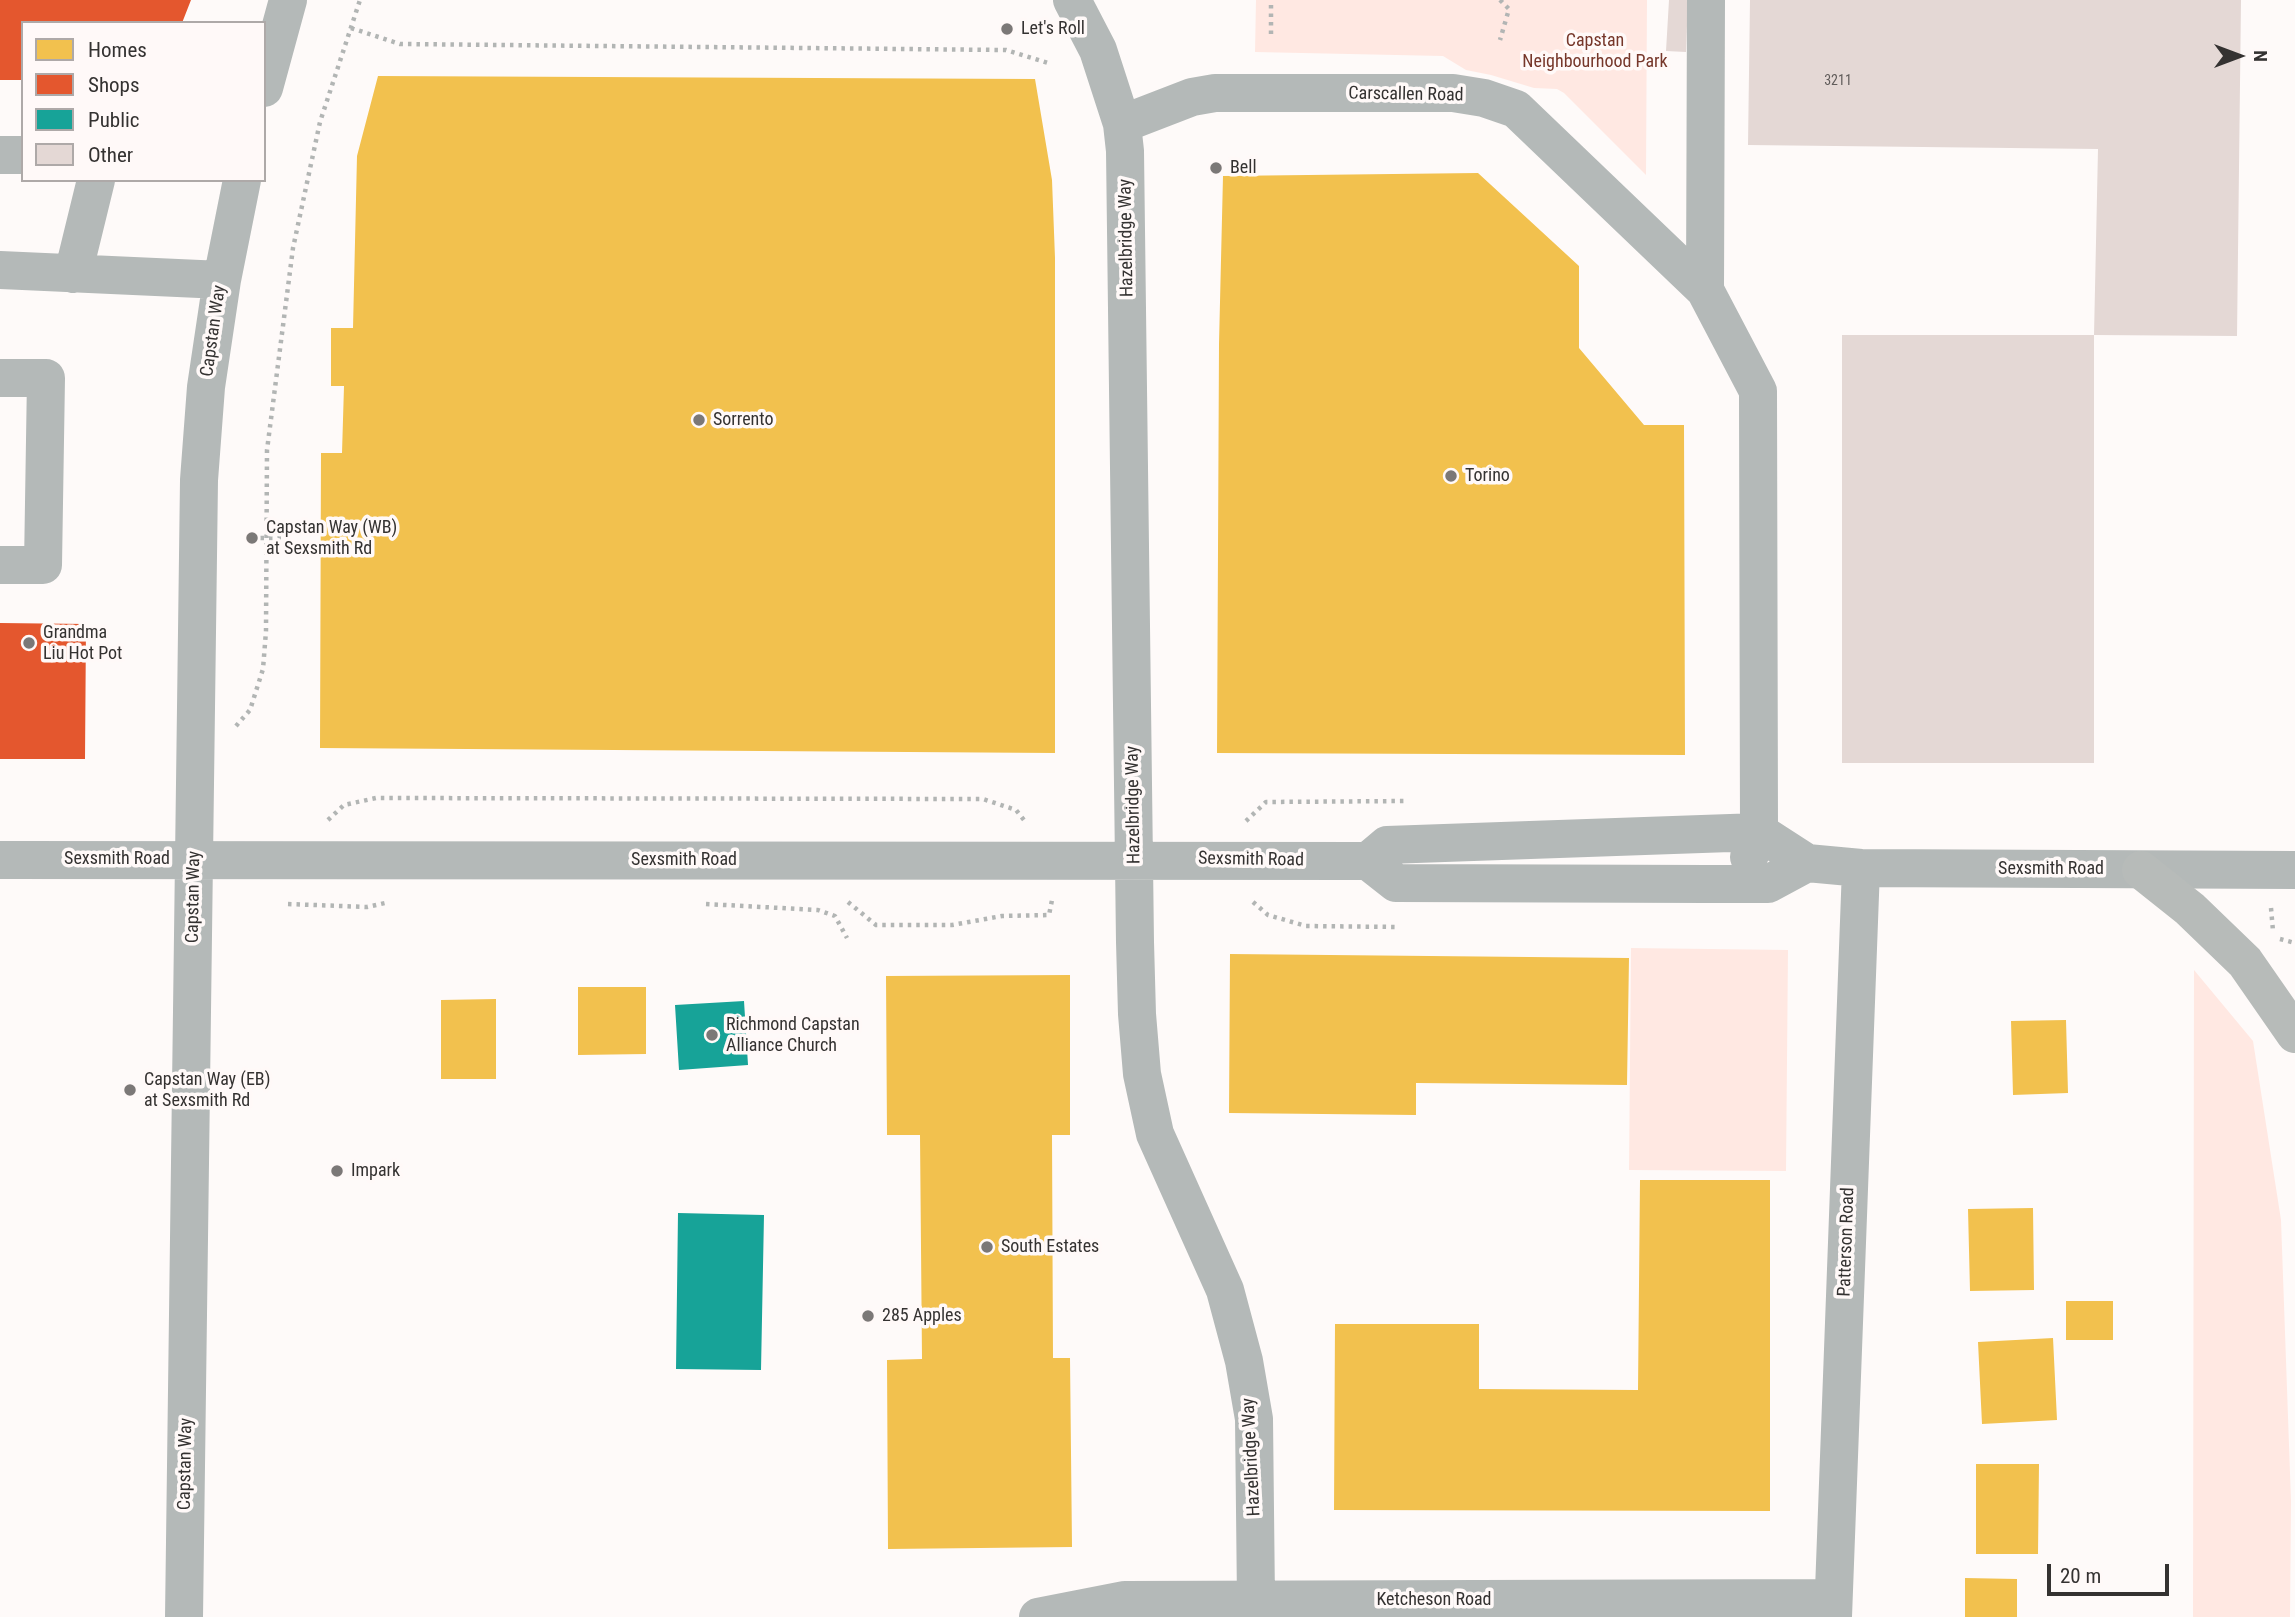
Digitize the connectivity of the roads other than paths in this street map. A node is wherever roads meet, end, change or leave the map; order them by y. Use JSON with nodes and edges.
{"nodes":[{"id":1,"x":288,"y":0,"type":"edge"},
{"id":2,"x":1072,"y":0,"type":"edge"},
{"id":3,"x":1706,"y":0,"type":"edge"},
{"id":4,"x":266,"y":81,"type":"edge"},
{"id":5,"x":1122,"y":124,"type":"junction"},
{"id":6,"x":0,"y":155,"type":"edge"},
{"id":7,"x":21,"y":155,"type":"edge"},
{"id":8,"x":96,"y":182,"type":"edge"},
{"id":9,"x":242,"y":182,"type":"edge"},
{"id":10,"x":0,"y":270,"type":"edge"},
{"id":11,"x":73,"y":274,"type":"junction"},
{"id":12,"x":222,"y":280,"type":"junction"},
{"id":13,"x":1705,"y":290,"type":"junction"},
{"id":14,"x":0,"y":378,"type":"edge"},
{"id":15,"x":0,"y":565,"type":"edge"},
{"id":16,"x":1759,"y":832,"type":"junction"},
{"id":17,"x":194,"y":859,"type":"junction"},
{"id":18,"x":1135,"y":859,"type":"junction"},
{"id":19,"x":0,"y":860,"type":"edge"},
{"id":20,"x":1368,"y":861,"type":"junction"},
{"id":21,"x":1807,"y":863,"type":"junction"},
{"id":22,"x":1861,"y":868,"type":"junction"},
{"id":23,"x":2141,"y":870,"type":"junction"},
{"id":24,"x":1707,"y":884,"type":"junction"},
{"id":25,"x":2282,"y":884,"type":"edge"},
{"id":26,"x":2295,"y":1034,"type":"edge"},
{"id":27,"x":1256,"y":1601,"type":"junction"},
{"id":28,"x":1833,"y":1607,"type":"edge"},
{"id":29,"x":184,"y":1617,"type":"edge"},
{"id":30,"x":1038,"y":1617,"type":"edge"}],
"edges":[{"from":1,"to":4,"type":"street"},
{"from":2,"to":5,"type":"street","name":"Hazelbridge Way"},
{"from":3,"to":13,"type":"street"},
{"from":5,"to":13,"type":"street","name":"Carscallen Road"},
{"from":5,"to":18,"type":"street","name":"Hazelbridge Way"},
{"from":6,"to":7,"type":"street"},
{"from":8,"to":11,"type":"street"},
{"from":9,"to":12,"type":"street","name":"Capstan Way"},
{"from":10,"to":11,"type":"street"},
{"from":11,"to":12,"type":"street"},
{"from":12,"to":17,"type":"street","name":"Capstan Way"},
{"from":13,"to":16,"type":"street"},
{"from":14,"to":15,"type":"street"},
{"from":16,"to":20,"type":"street","name":"Sexsmith Road"},
{"from":16,"to":21,"type":"street","name":"Sexsmith Road"},
{"from":16,"to":24,"type":"street"},
{"from":17,"to":18,"type":"street","name":"Sexsmith Road"},
{"from":17,"to":19,"type":"street","name":"Sexsmith Road"},
{"from":17,"to":29,"type":"street","name":"Capstan Way"},
{"from":18,"to":20,"type":"street","name":"Sexsmith Road"},
{"from":18,"to":27,"type":"street","name":"Hazelbridge Way"},
{"from":20,"to":24,"type":"street"},
{"from":21,"to":22,"type":"street","name":"Sexsmith Road"},
{"from":21,"to":24,"type":"street"},
{"from":22,"to":23,"type":"street","name":"Sexsmith Road"},
{"from":22,"to":28,"type":"street","name":"Patterson Road"},
{"from":23,"to":25,"type":"street","name":"Sexsmith Road"},
{"from":23,"to":26,"type":"main road"},
{"from":27,"to":28,"type":"street","name":"Ketcheson Road"},
{"from":27,"to":30,"type":"street","name":"Ketcheson Road"}]}
